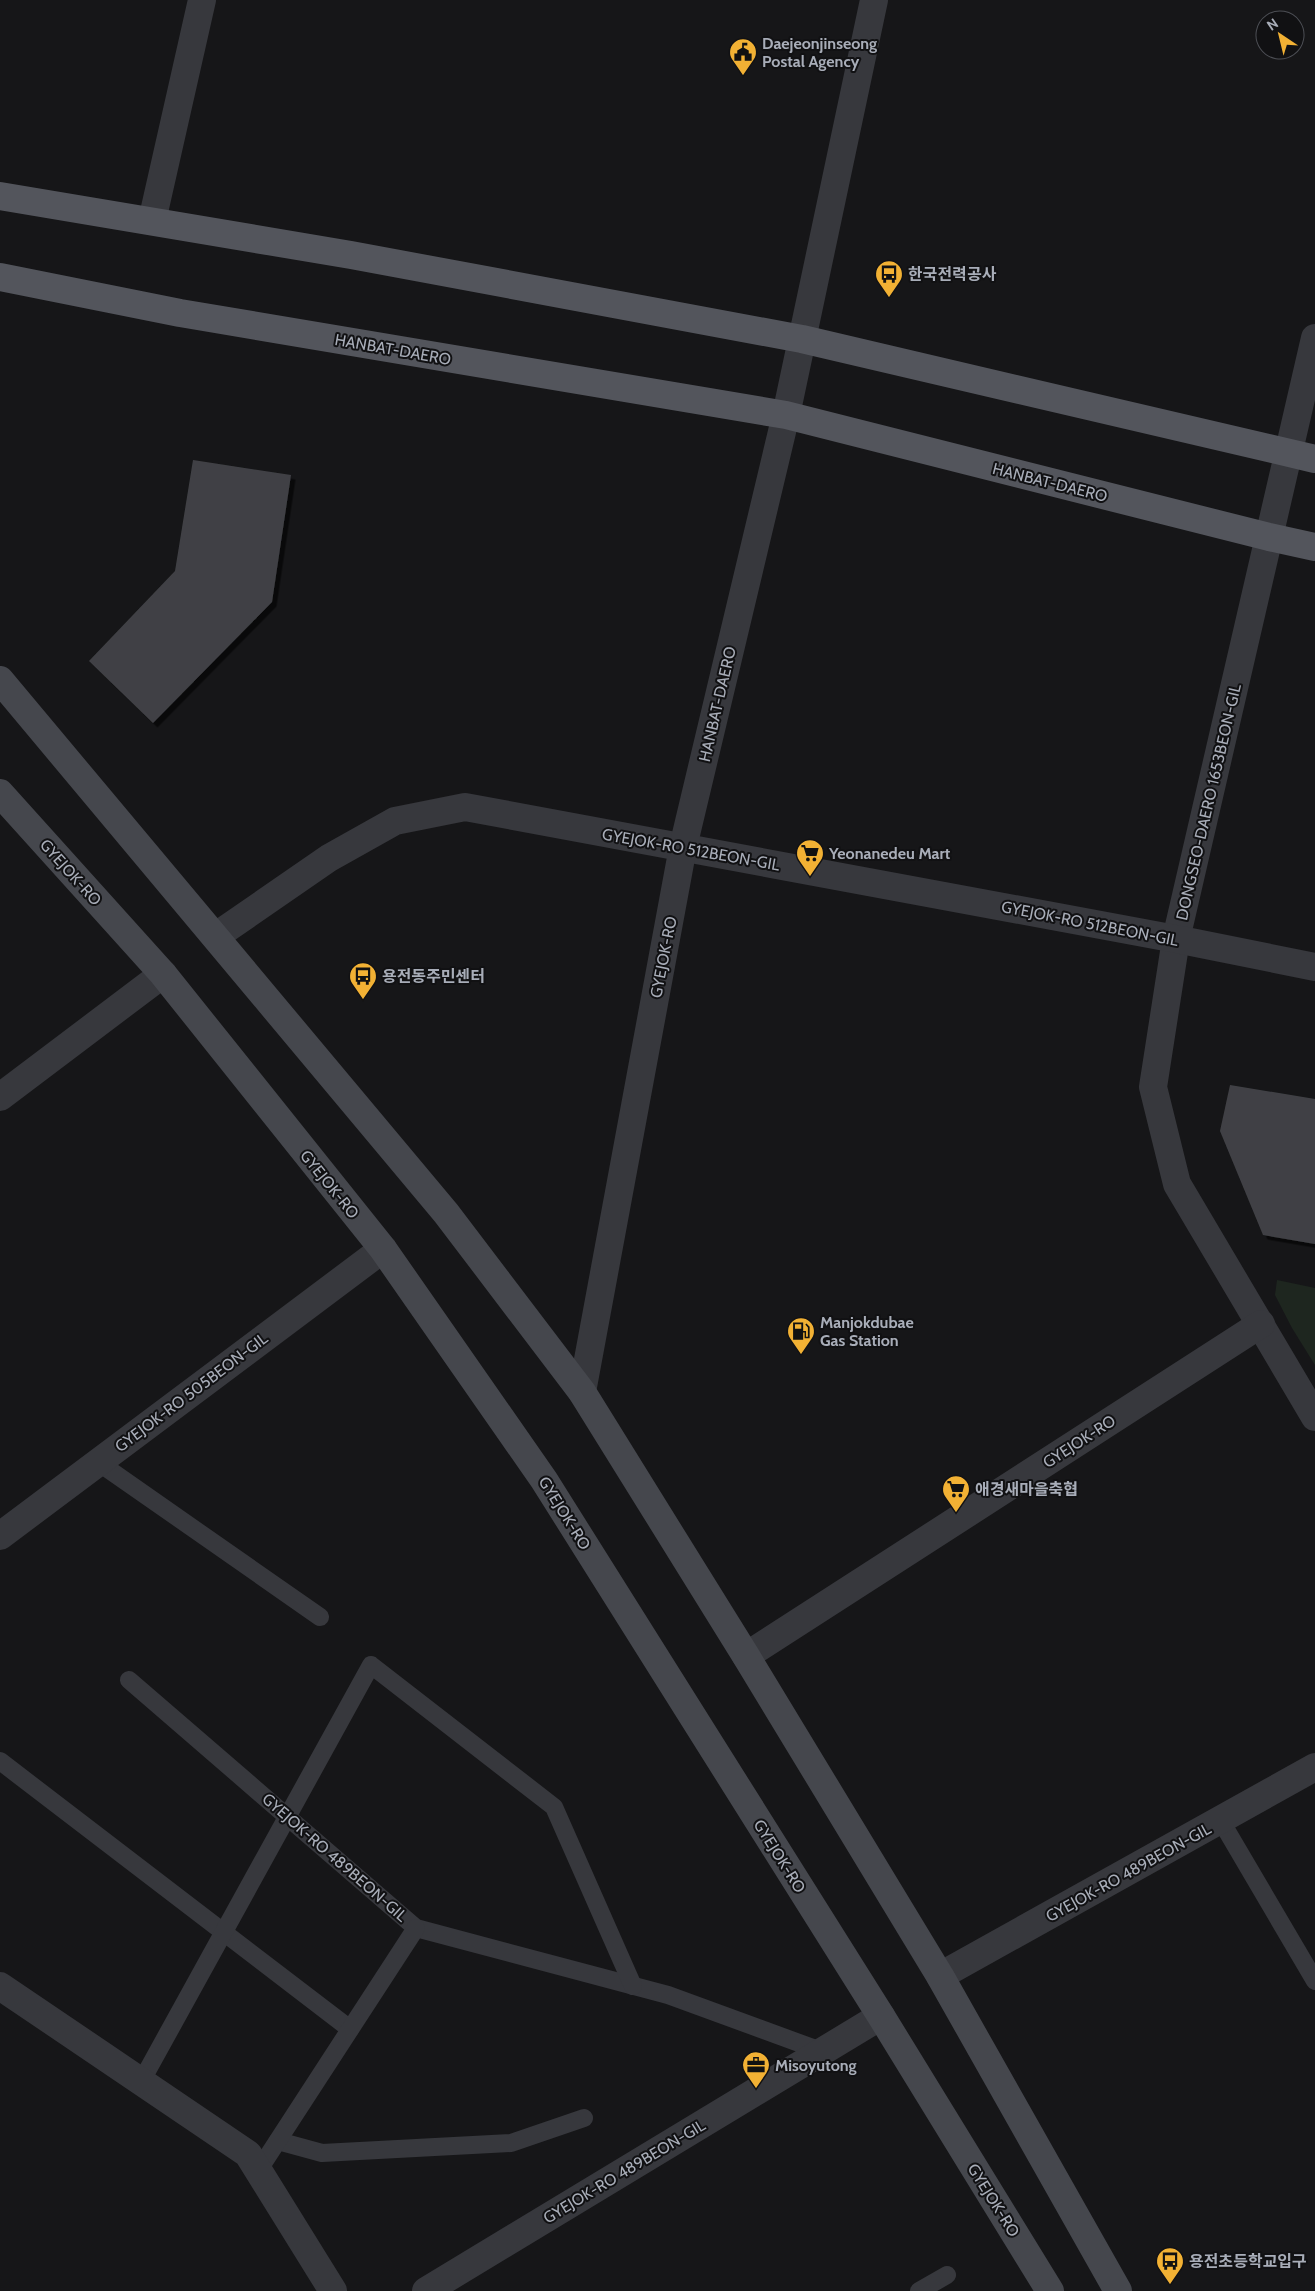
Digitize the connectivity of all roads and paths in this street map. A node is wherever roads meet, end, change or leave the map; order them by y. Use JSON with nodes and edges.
{"nodes":[{"id":1,"x":202,"y":0,"type":"edge"},
{"id":2,"x":874,"y":0,"type":"edge"},
{"id":3,"x":0,"y":196,"type":"edge"},
{"id":4,"x":152,"y":221,"type":"junction"},
{"id":5,"x":0,"y":277,"type":"edge"},
{"id":6,"x":1315,"y":338,"type":"edge"},
{"id":7,"x":802,"y":339,"type":"junction"},
{"id":8,"x":786,"y":415,"type":"junction"},
{"id":9,"x":1302,"y":456,"type":"edge"},
{"id":10,"x":1269,"y":537,"type":"junction"},
{"id":11,"x":1315,"y":547,"type":"edge"},
{"id":12,"x":0,"y":680,"type":"edge"},
{"id":13,"x":0,"y":793,"type":"edge"},
{"id":14,"x":683,"y":848,"type":"junction"},
{"id":15,"x":216,"y":936,"type":"junction"},
{"id":16,"x":1176,"y":939,"type":"junction"},
{"id":17,"x":1315,"y":967,"type":"edge"},
{"id":18,"x":162,"y":974,"type":"junction"},
{"id":19,"x":0,"y":1097,"type":"edge"},
{"id":20,"x":383,"y":1249,"type":"junction"},
{"id":21,"x":1261,"y":1324,"type":"junction"},
{"id":22,"x":582,"y":1392,"type":"junction"},
{"id":23,"x":1315,"y":1418,"type":"edge"},
{"id":24,"x":98,"y":1462,"type":"junction"},
{"id":25,"x":0,"y":1536,"type":"edge"},
{"id":26,"x":320,"y":1617,"type":"dead end"},
{"id":27,"x":746,"y":1656,"type":"junction"},
{"id":28,"x":129,"y":1680,"type":"dead end"},
{"id":29,"x":0,"y":1762,"type":"edge"},
{"id":30,"x":1315,"y":1767,"type":"edge"},
{"id":31,"x":287,"y":1816,"type":"junction"},
{"id":32,"x":1221,"y":1821,"type":"junction"},
{"id":33,"x":416,"y":1928,"type":"junction"},
{"id":34,"x":223,"y":1932,"type":"junction"},
{"id":35,"x":940,"y":1976,"type":"junction"},
{"id":36,"x":1315,"y":1981,"type":"edge"},
{"id":37,"x":0,"y":1986,"type":"edge"},
{"id":38,"x":632,"y":1986,"type":"junction"},
{"id":39,"x":881,"y":2016,"type":"junction"},
{"id":40,"x":350,"y":2029,"type":"junction"},
{"id":41,"x":821,"y":2051,"type":"junction"},
{"id":42,"x":141,"y":2082,"type":"junction"},
{"id":43,"x":584,"y":2118,"type":"dead end"},
{"id":44,"x":278,"y":2141,"type":"junction"},
{"id":45,"x":258,"y":2171,"type":"junction"},
{"id":46,"x":947,"y":2275,"type":"dead end"},
{"id":47,"x":333,"y":2291,"type":"edge"},
{"id":48,"x":426,"y":2291,"type":"edge"},
{"id":49,"x":919,"y":2291,"type":"edge"},
{"id":50,"x":1050,"y":2291,"type":"edge"},
{"id":51,"x":1118,"y":2291,"type":"edge"}],
"edges":[{"from":1,"to":4,"type":"street"},
{"from":2,"to":7,"type":"street","name":"HANBAT-DAERO"},
{"from":3,"to":4,"type":"main road"},
{"from":4,"to":7,"type":"main road"},
{"from":5,"to":8,"type":"main road","name":"HANBAT-DAERO"},
{"from":6,"to":9,"type":"street","name":"DONGSEO-DAERO 1653BEON-GIL"},
{"from":7,"to":8,"type":"street","name":"HANBAT-DAERO"},
{"from":7,"to":9,"type":"main road"},
{"from":8,"to":10,"type":"main road","name":"HANBAT-DAERO"},
{"from":8,"to":14,"type":"street","name":"HANBAT-DAERO"},
{"from":9,"to":10,"type":"street","name":"DONGSEO-DAERO 1653BEON-GIL"},
{"from":10,"to":11,"type":"main road","name":"HANBAT-DAERO"},
{"from":10,"to":16,"type":"street","name":"DONGSEO-DAERO 1653BEON-GIL"},
{"from":12,"to":15,"type":"main road"},
{"from":13,"to":18,"type":"main road","name":"GYEJOK-RO"},
{"from":14,"to":15,"type":"street","name":"GYEJOK-RO 512BEON-GIL"},
{"from":14,"to":16,"type":"street","name":"GYEJOK-RO 512BEON-GIL"},
{"from":14,"to":22,"type":"street","name":"GYEJOK-RO"},
{"from":15,"to":22,"type":"main road"},
{"from":16,"to":17,"type":"street","name":"GYEJOK-RO 512BEON-GIL"},
{"from":16,"to":21,"type":"street","name":"DONGSEO-DAERO 1653BEON-GIL"},
{"from":18,"to":19,"type":"street"},
{"from":18,"to":20,"type":"main road","name":"GYEJOK-RO"},
{"from":20,"to":24,"type":"street","name":"GYEJOK-RO 505BEON-GIL"},
{"from":20,"to":39,"type":"main road","name":"GYEJOK-RO"},
{"from":21,"to":23,"type":"street","name":"DONGSEO-DAERO 1653BEON-GIL"},
{"from":21,"to":27,"type":"street","name":"GYEJOK-RO"},
{"from":22,"to":27,"type":"main road"},
{"from":24,"to":25,"type":"street","name":"GYEJOK-RO 505BEON-GIL"},
{"from":24,"to":26,"type":"lane"},
{"from":27,"to":35,"type":"main road"},
{"from":28,"to":31,"type":"lane","name":"GYEJOK-RO 489BEON-GIL"},
{"from":29,"to":34,"type":"lane"},
{"from":30,"to":32,"type":"street","name":"GYEJOK-RO 489BEON-GIL"},
{"from":31,"to":33,"type":"lane","name":"GYEJOK-RO 489BEON-GIL"},
{"from":31,"to":34,"type":"lane"},
{"from":31,"to":38,"type":"lane"},
{"from":32,"to":35,"type":"street","name":"GYEJOK-RO 489BEON-GIL"},
{"from":32,"to":36,"type":"lane"},
{"from":33,"to":38,"type":"lane","name":"GYEJOK-RO 489BEON-GIL"},
{"from":33,"to":40,"type":"lane"},
{"from":34,"to":40,"type":"lane"},
{"from":34,"to":42,"type":"lane"},
{"from":35,"to":51,"type":"main road"},
{"from":37,"to":42,"type":"street"},
{"from":38,"to":41,"type":"lane","name":"GYEJOK-RO 489BEON-GIL"},
{"from":39,"to":41,"type":"street","name":"GYEJOK-RO 489BEON-GIL"},
{"from":39,"to":50,"type":"main road","name":"GYEJOK-RO"},
{"from":40,"to":44,"type":"lane"},
{"from":41,"to":48,"type":"street","name":"GYEJOK-RO 489BEON-GIL"},
{"from":42,"to":45,"type":"street"},
{"from":43,"to":44,"type":"lane"},
{"from":44,"to":45,"type":"lane"},
{"from":45,"to":47,"type":"street"},
{"from":46,"to":49,"type":"lane"}]}
